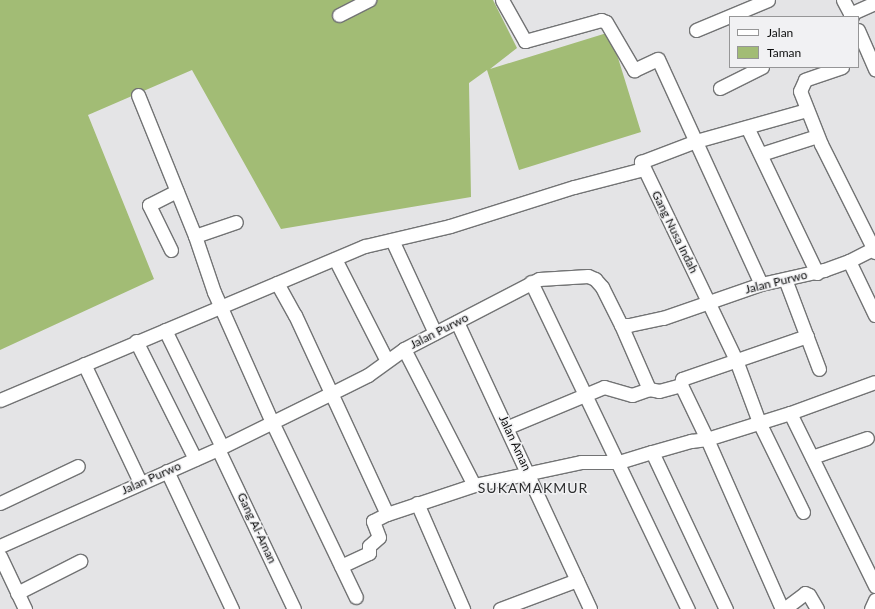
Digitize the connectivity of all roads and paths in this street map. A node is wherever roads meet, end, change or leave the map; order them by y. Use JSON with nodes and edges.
{"nodes":[{"id":1,"x":369,"y":0,"type":"edge"},
{"id":2,"x":502,"y":0,"type":"edge"},
{"id":3,"x":768,"y":0,"type":"edge"},
{"id":4,"x":843,"y":0,"type":"edge"},
{"id":5,"x":875,"y":3,"type":"edge"},
{"id":6,"x":339,"y":14,"type":"dead end"},
{"id":7,"x":851,"y":15,"type":"edge"},
{"id":8,"x":729,"y":16,"type":"edge"},
{"id":9,"x":730,"y":16,"type":"edge"},
{"id":10,"x":696,"y":30,"type":"dead end"},
{"id":11,"x":859,"y":33,"type":"edge"},
{"id":12,"x":869,"y":61,"type":"edge"},
{"id":13,"x":760,"y":68,"type":"edge"},
{"id":14,"x":839,"y":68,"type":"edge"},
{"id":15,"x":720,"y":88,"type":"dead end"},
{"id":16,"x":138,"y":95,"type":"dead end"},
{"id":17,"x":806,"y":110,"type":"junction"},
{"id":18,"x":747,"y":127,"type":"junction"},
{"id":19,"x":817,"y":136,"type":"junction"},
{"id":20,"x":696,"y":142,"type":"junction"},
{"id":21,"x":761,"y":154,"type":"junction"},
{"id":22,"x":642,"y":166,"type":"junction"},
{"id":23,"x":177,"y":191,"type":"junction"},
{"id":24,"x":236,"y":222,"type":"dead end"},
{"id":25,"x":195,"y":236,"type":"junction"},
{"id":26,"x":392,"y":240,"type":"junction"},
{"id":27,"x":170,"y":250,"type":"dead end"},
{"id":28,"x":875,"y":250,"type":"edge"},
{"id":29,"x":335,"y":259,"type":"junction"},
{"id":30,"x":849,"y":262,"type":"junction"},
{"id":31,"x":817,"y":273,"type":"junction"},
{"id":32,"x":785,"y":279,"type":"junction"},
{"id":33,"x":531,"y":282,"type":"junction"},
{"id":34,"x":277,"y":283,"type":"junction"},
{"id":35,"x":761,"y":284,"type":"junction"},
{"id":36,"x":710,"y":302,"type":"junction"},
{"id":37,"x":222,"y":307,"type":"junction"},
{"id":38,"x":875,"y":315,"type":"edge"},
{"id":39,"x":457,"y":322,"type":"junction"},
{"id":40,"x":621,"y":325,"type":"junction"},
{"id":41,"x":165,"y":330,"type":"junction"},
{"id":42,"x":435,"y":333,"type":"junction"},
{"id":43,"x":807,"y":336,"type":"junction"},
{"id":44,"x":136,"y":341,"type":"junction"},
{"id":45,"x":404,"y":349,"type":"junction"},
{"id":46,"x":736,"y":360,"type":"junction"},
{"id":47,"x":387,"y":361,"type":"junction"},
{"id":48,"x":84,"y":364,"type":"junction"},
{"id":49,"x":819,"y":369,"type":"dead end"},
{"id":50,"x":875,"y":382,"type":"edge"},
{"id":51,"x":681,"y":385,"type":"junction"},
{"id":52,"x":649,"y":389,"type":"junction"},
{"id":53,"x":332,"y":394,"type":"junction"},
{"id":54,"x":584,"y":394,"type":"junction"},
{"id":55,"x":0,"y":400,"type":"edge"},
{"id":56,"x":790,"y":413,"type":"junction"},
{"id":57,"x":272,"y":422,"type":"junction"},
{"id":58,"x":759,"y":422,"type":"junction"},
{"id":59,"x":508,"y":427,"type":"junction"},
{"id":60,"x":867,"y":438,"type":"dead end"},
{"id":61,"x":707,"y":439,"type":"junction"},
{"id":62,"x":220,"y":448,"type":"junction"},
{"id":63,"x":652,"y":452,"type":"junction"},
{"id":64,"x":812,"y":457,"type":"junction"},
{"id":65,"x":195,"y":459,"type":"junction"},
{"id":66,"x":619,"y":462,"type":"junction"},
{"id":67,"x":78,"y":466,"type":"dead end"},
{"id":68,"x":167,"y":471,"type":"junction"},
{"id":69,"x":529,"y":473,"type":"junction"},
{"id":70,"x":140,"y":482,"type":"junction"},
{"id":71,"x":474,"y":485,"type":"junction"},
{"id":72,"x":0,"y":503,"type":"edge"},
{"id":73,"x":417,"y":503,"type":"junction"},
{"id":74,"x":804,"y":512,"type":"dead end"},
{"id":75,"x":387,"y":514,"type":"junction"},
{"id":76,"x":0,"y":546,"type":"edge"},
{"id":77,"x":0,"y":556,"type":"edge"},
{"id":78,"x":80,"y":561,"type":"dead end"},
{"id":79,"x":341,"y":566,"type":"junction"},
{"id":80,"x":576,"y":580,"type":"junction"},
{"id":81,"x":875,"y":586,"type":"edge"},
{"id":82,"x":18,"y":593,"type":"junction"},
{"id":83,"x":356,"y":597,"type":"dead end"},
{"id":84,"x":875,"y":600,"type":"edge"},
{"id":85,"x":25,"y":609,"type":"edge"},
{"id":86,"x":232,"y":609,"type":"edge"},
{"id":87,"x":294,"y":609,"type":"edge"},
{"id":88,"x":462,"y":609,"type":"edge"},
{"id":89,"x":500,"y":609,"type":"edge"},
{"id":90,"x":590,"y":609,"type":"edge"},
{"id":91,"x":688,"y":609,"type":"edge"},
{"id":92,"x":726,"y":609,"type":"edge"},
{"id":93,"x":784,"y":609,"type":"edge"},
{"id":94,"x":817,"y":609,"type":"edge"},
{"id":95,"x":871,"y":609,"type":"edge"}],
"edges":[{"from":1,"to":6,"type":"street"},
{"from":2,"to":20,"type":"street"},
{"from":3,"to":9,"type":"street"},
{"from":4,"to":7,"type":"street"},
{"from":5,"to":7,"type":"street"},
{"from":8,"to":10,"type":"street"},
{"from":11,"to":12,"type":"street"},
{"from":13,"to":15,"type":"street"},
{"from":14,"to":17,"type":"street"},
{"from":16,"to":23,"type":"street"},
{"from":17,"to":18,"type":"street"},
{"from":17,"to":19,"type":"street"},
{"from":18,"to":20,"type":"street"},
{"from":18,"to":21,"type":"street"},
{"from":19,"to":21,"type":"street"},
{"from":19,"to":28,"type":"street"},
{"from":20,"to":22,"type":"street"},
{"from":20,"to":35,"type":"street"},
{"from":21,"to":31,"type":"street"},
{"from":22,"to":26,"type":"street"},
{"from":22,"to":36,"type":"street","name":"Gang Nusa Indah"},
{"from":23,"to":25,"type":"street"},
{"from":23,"to":27,"type":"street"},
{"from":24,"to":25,"type":"street"},
{"from":25,"to":37,"type":"street"},
{"from":26,"to":29,"type":"street"},
{"from":26,"to":42,"type":"street"},
{"from":28,"to":30,"type":"street","name":"Jalan Purwo"},
{"from":29,"to":34,"type":"street"},
{"from":29,"to":47,"type":"street"},
{"from":30,"to":31,"type":"street","name":"Jalan Purwo"},
{"from":30,"to":38,"type":"street"},
{"from":31,"to":32,"type":"street","name":"Jalan Purwo"},
{"from":32,"to":35,"type":"street","name":"Jalan Purwo"},
{"from":32,"to":43,"type":"street"},
{"from":33,"to":39,"type":"street","name":"Jalan Purwo"},
{"from":33,"to":40,"type":"street","name":"Jalan Purwo"},
{"from":33,"to":54,"type":"street"},
{"from":34,"to":37,"type":"street"},
{"from":34,"to":53,"type":"street"},
{"from":35,"to":36,"type":"street","name":"Jalan Purwo"},
{"from":36,"to":40,"type":"street","name":"Jalan Purwo"},
{"from":36,"to":46,"type":"street","name":"Gang Nusa Indah"},
{"from":37,"to":41,"type":"street"},
{"from":37,"to":57,"type":"street"},
{"from":39,"to":42,"type":"street","name":"Jalan Purwo"},
{"from":39,"to":59,"type":"street","name":"Jalan Aman"},
{"from":40,"to":52,"type":"street"},
{"from":41,"to":44,"type":"street"},
{"from":41,"to":62,"type":"street","name":"Gang Al-Aman"},
{"from":42,"to":45,"type":"street","name":"Jalan Purwo"},
{"from":43,"to":46,"type":"street"},
{"from":43,"to":49,"type":"street"},
{"from":44,"to":48,"type":"street"},
{"from":44,"to":65,"type":"street"},
{"from":45,"to":47,"type":"street","name":"Jalan Purwo"},
{"from":45,"to":71,"type":"street"},
{"from":46,"to":51,"type":"street"},
{"from":46,"to":58,"type":"street","name":"Gang Nusa Indah"},
{"from":47,"to":53,"type":"street","name":"Jalan Purwo"},
{"from":48,"to":55,"type":"street"},
{"from":48,"to":70,"type":"street"},
{"from":50,"to":56,"type":"street"},
{"from":51,"to":52,"type":"street"},
{"from":51,"to":61,"type":"street"},
{"from":52,"to":54,"type":"street"},
{"from":53,"to":57,"type":"street","name":"Jalan Purwo"},
{"from":53,"to":75,"type":"street"},
{"from":54,"to":59,"type":"street"},
{"from":54,"to":66,"type":"street"},
{"from":56,"to":58,"type":"street"},
{"from":56,"to":64,"type":"street"},
{"from":57,"to":62,"type":"street","name":"Jalan Purwo"},
{"from":57,"to":79,"type":"street"},
{"from":58,"to":61,"type":"street"},
{"from":58,"to":74,"type":"street","name":"Gang Nusa Indah"},
{"from":59,"to":69,"type":"street","name":"Jalan Aman"},
{"from":60,"to":64,"type":"street"},
{"from":61,"to":63,"type":"street"},
{"from":61,"to":93,"type":"street"},
{"from":62,"to":65,"type":"street","name":"Jalan Purwo"},
{"from":62,"to":87,"type":"street","name":"Gang Al-Aman"},
{"from":63,"to":66,"type":"street"},
{"from":63,"to":92,"type":"street"},
{"from":64,"to":81,"type":"street"},
{"from":65,"to":68,"type":"street","name":"Jalan Purwo"},
{"from":66,"to":69,"type":"street"},
{"from":66,"to":91,"type":"street"},
{"from":67,"to":72,"type":"street"},
{"from":68,"to":70,"type":"street","name":"Jalan Purwo"},
{"from":68,"to":86,"type":"street"},
{"from":69,"to":71,"type":"street"},
{"from":69,"to":80,"type":"street","name":"Jalan Aman"},
{"from":70,"to":76,"type":"street","name":"Jalan Purwo"},
{"from":71,"to":73,"type":"street"},
{"from":73,"to":75,"type":"street"},
{"from":73,"to":88,"type":"street"},
{"from":75,"to":79,"type":"street"},
{"from":77,"to":82,"type":"street"},
{"from":78,"to":82,"type":"street"},
{"from":79,"to":83,"type":"street"},
{"from":80,"to":89,"type":"street"},
{"from":80,"to":90,"type":"street","name":"Jalan Aman"},
{"from":82,"to":85,"type":"street"},
{"from":84,"to":95,"type":"street"},
{"from":93,"to":94,"type":"street"}]}
